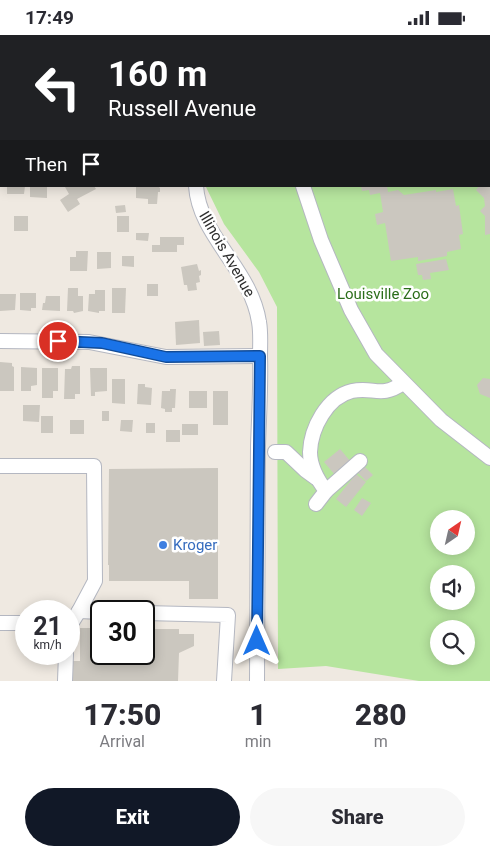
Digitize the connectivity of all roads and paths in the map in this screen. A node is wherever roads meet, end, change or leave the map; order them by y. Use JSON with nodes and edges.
{"nodes":[{"id":1,"x":196,"y":187,"type":"edge"},
{"id":2,"x":303,"y":187,"type":"edge"},
{"id":3,"x":0,"y":341,"type":"edge"},
{"id":4,"x":260,"y":356,"type":"junction"},
{"id":5,"x":403,"y":383,"type":"junction"},
{"id":6,"x":275,"y":452,"type":"dead end"},
{"id":7,"x":490,"y":457,"type":"edge"},
{"id":8,"x":360,"y":461,"type":"dead end"},
{"id":9,"x":0,"y":467,"type":"edge"},
{"id":10,"x":316,"y":478,"type":"junction"},
{"id":11,"x":326,"y":491,"type":"junction"},
{"id":12,"x":316,"y":505,"type":"dead end"},
{"id":13,"x":80,"y":609,"type":"edge"},
{"id":14,"x":155,"y":613,"type":"edge"},
{"id":15,"x":0,"y":623,"type":"edge"},
{"id":16,"x":15,"y":623,"type":"edge"},
{"id":17,"x":66,"y":665,"type":"edge"},
{"id":18,"x":65,"y":681,"type":"edge"},
{"id":19,"x":224,"y":681,"type":"edge"},
{"id":20,"x":257,"y":681,"type":"edge"}],
"edges":[{"from":1,"to":4,"type":"street","name":"Illinois Avenue"},
{"from":2,"to":5,"type":"street"},
{"from":3,"to":4,"type":"street"},
{"from":4,"to":20,"type":"street","name":"Illinois Avenue"},
{"from":5,"to":7,"type":"street"},
{"from":5,"to":10,"type":"street"},
{"from":6,"to":10,"type":"street"},
{"from":8,"to":11,"type":"street"},
{"from":9,"to":13,"type":"street"},
{"from":10,"to":11,"type":"street"},
{"from":11,"to":12,"type":"street"},
{"from":14,"to":19,"type":"street"},
{"from":15,"to":16,"type":"street"},
{"from":17,"to":18,"type":"street"}]}
